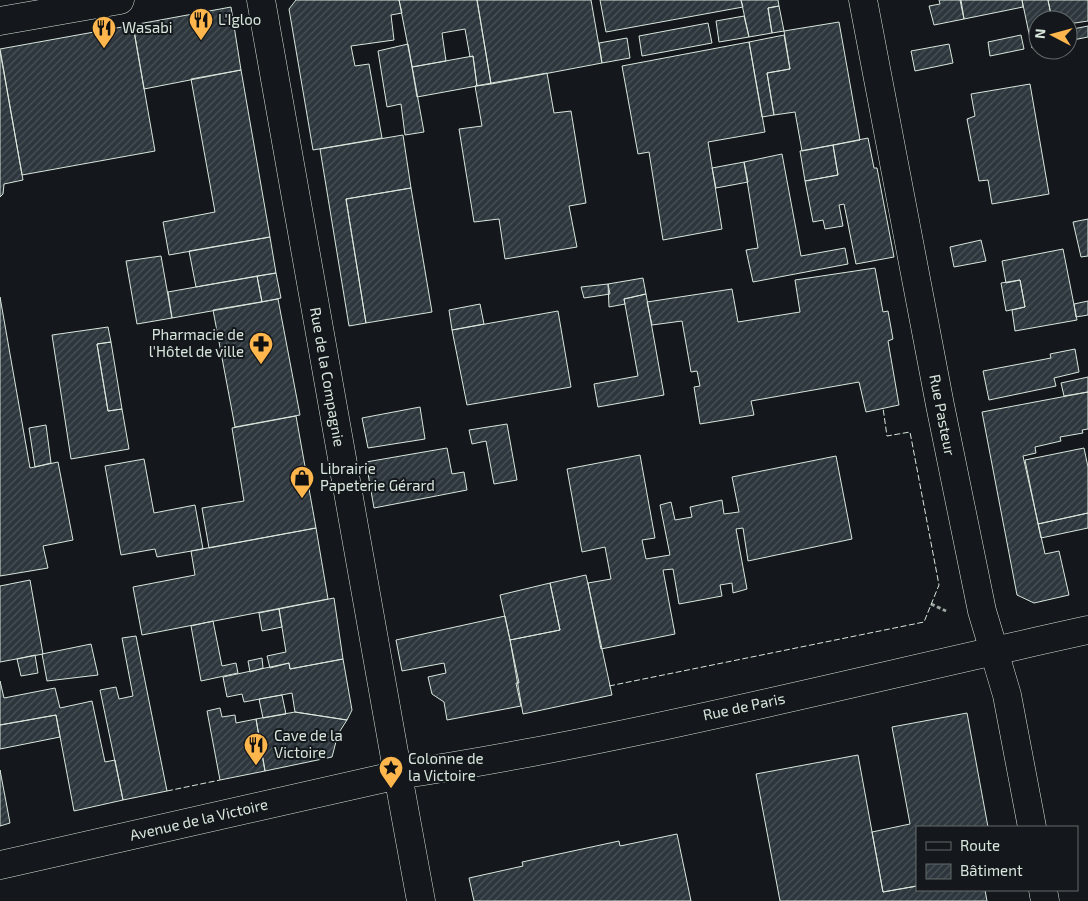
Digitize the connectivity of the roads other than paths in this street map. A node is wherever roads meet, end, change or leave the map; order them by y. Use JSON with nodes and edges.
{"nodes":[{"id":1,"x":120,"y":0,"type":"edge"},
{"id":2,"x":261,"y":0,"type":"edge"},
{"id":3,"x":863,"y":0,"type":"edge"},
{"id":4,"x":0,"y":22,"type":"edge"},
{"id":5,"x":1088,"y":630,"type":"edge"},
{"id":6,"x":994,"y":651,"type":"junction"},
{"id":7,"x":398,"y":775,"type":"junction"},
{"id":8,"x":1032,"y":826,"type":"edge"},
{"id":9,"x":0,"y":864,"type":"edge"},
{"id":10,"x":421,"y":901,"type":"edge"}],
"edges":[{"from":1,"to":4,"type":"street"},
{"from":2,"to":7,"type":"street","name":"Rue de la Compagnie"},
{"from":3,"to":6,"type":"street","name":"Rue Pasteur"},
{"from":5,"to":6,"type":"street","name":"Rue de Paris"},
{"from":6,"to":7,"type":"street","name":"Rue de Paris"},
{"from":6,"to":8,"type":"street","name":"Rue Pasteur"},
{"from":7,"to":9,"type":"street","name":"Avenue de la Victoire"},
{"from":7,"to":10,"type":"street","name":"Rue de la Compagnie"}]}
